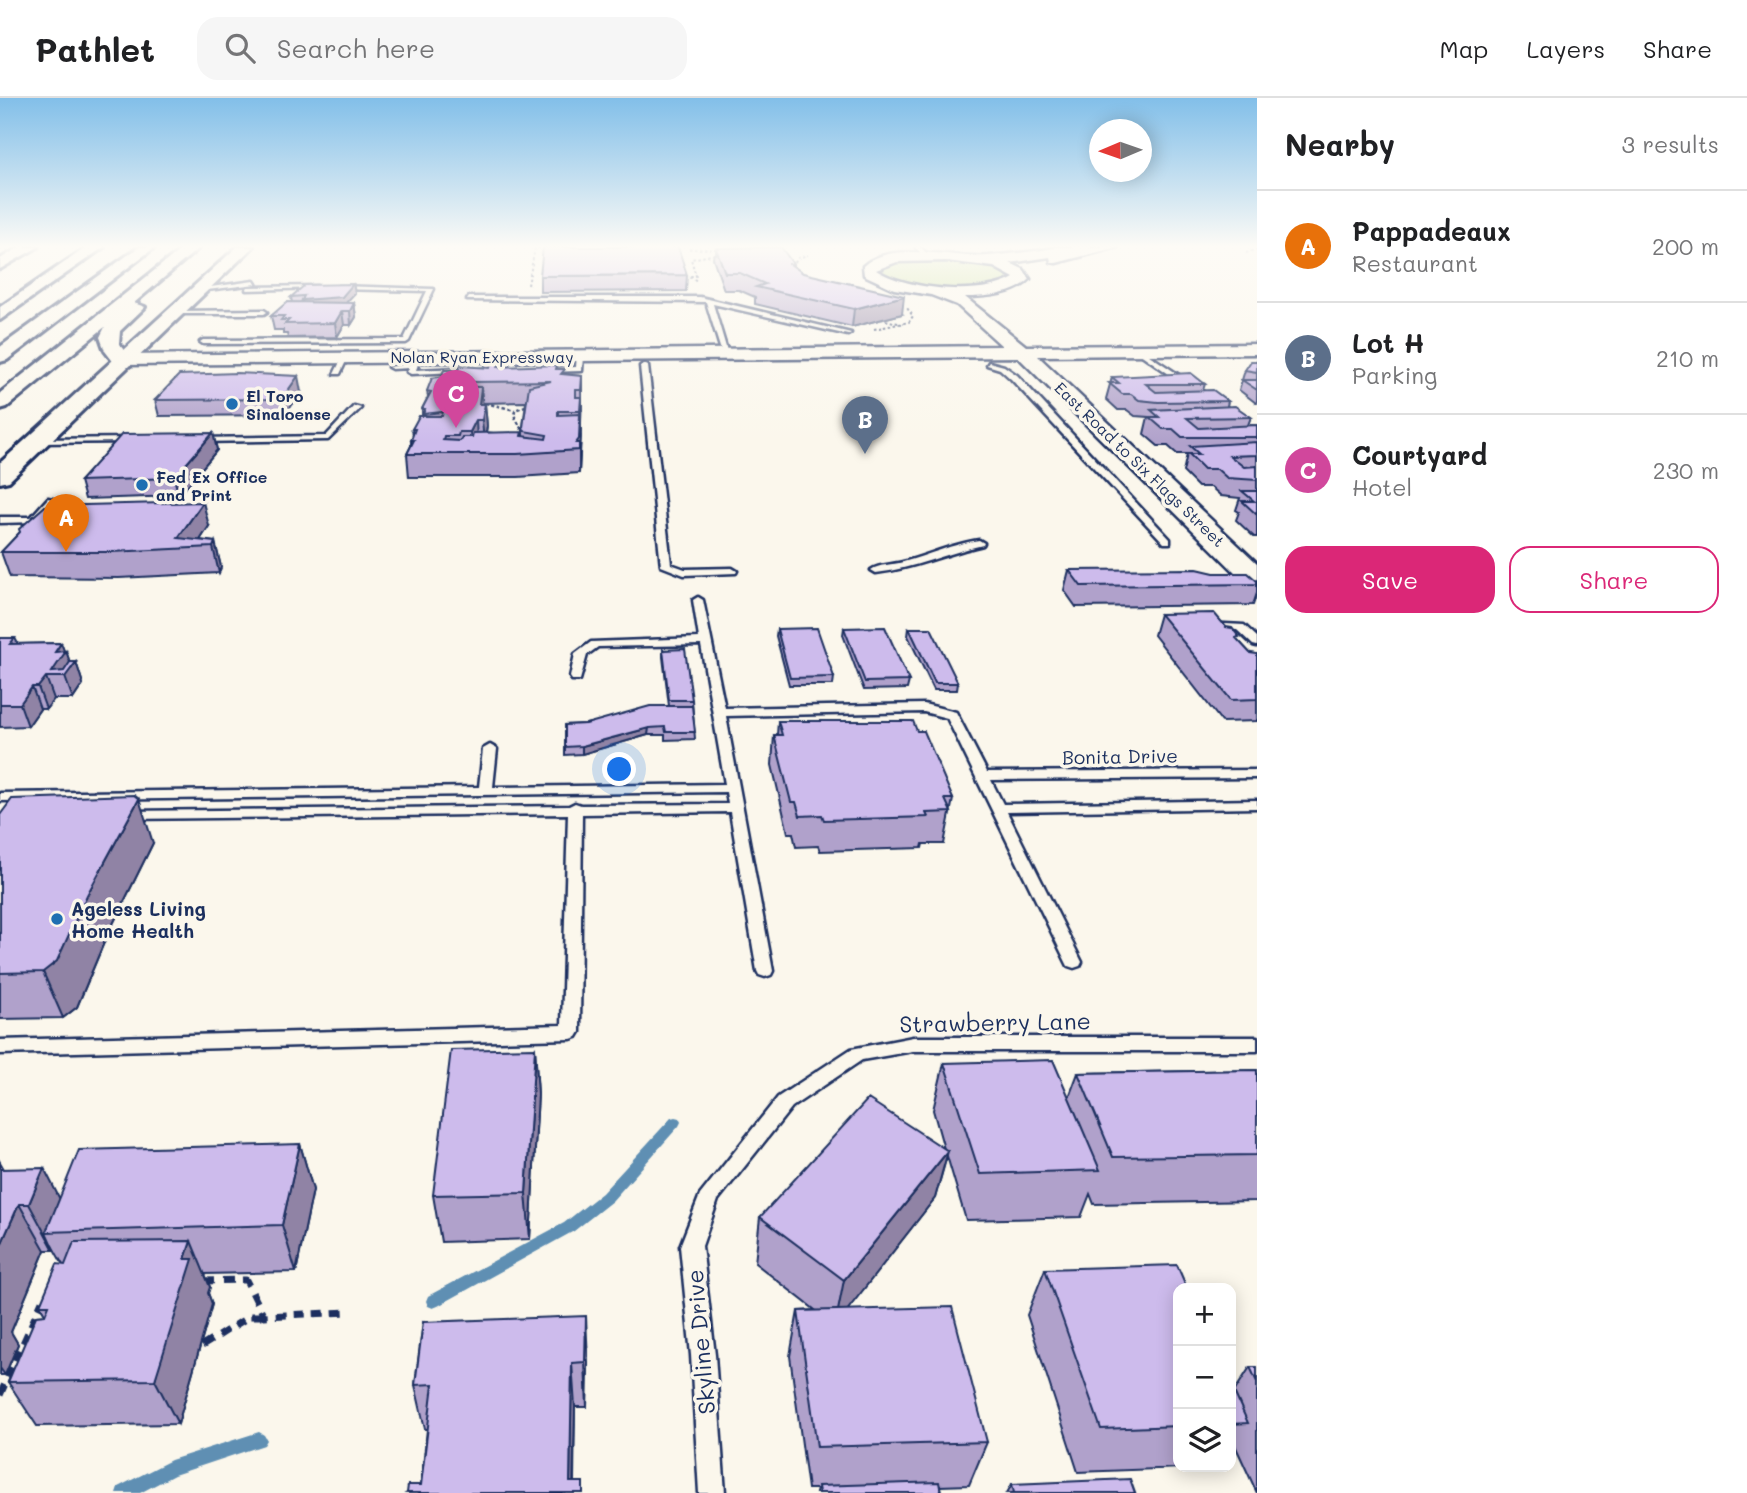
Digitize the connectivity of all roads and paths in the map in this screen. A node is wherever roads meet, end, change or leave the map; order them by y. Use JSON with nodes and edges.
{"nodes":[{"id":1,"x":67,"y":312,"type":"edge"},
{"id":2,"x":75,"y":312,"type":"edge"},
{"id":3,"x":112,"y":312,"type":"edge"},
{"id":4,"x":130,"y":312,"type":"edge"},
{"id":5,"x":255,"y":312,"type":"edge"},
{"id":6,"x":420,"y":312,"type":"edge"},
{"id":7,"x":712,"y":312,"type":"edge"},
{"id":8,"x":749,"y":312,"type":"edge"},
{"id":9,"x":910,"y":312,"type":"edge"},
{"id":10,"x":974,"y":312,"type":"edge"},
{"id":11,"x":998,"y":312,"type":"edge"},
{"id":12,"x":173,"y":313,"type":"joint"},
{"id":13,"x":881,"y":319,"type":"edge"},
{"id":14,"x":903,"y":324,"type":"junction"},
{"id":15,"x":869,"y":330,"type":"edge"},
{"id":16,"x":848,"y":333,"type":"edge"},
{"id":17,"x":203,"y":342,"type":"dead end"},
{"id":18,"x":138,"y":346,"type":"junction"},
{"id":19,"x":1257,"y":349,"type":"edge"},
{"id":20,"x":1138,"y":350,"type":"junction"},
{"id":21,"x":1022,"y":351,"type":"junction"},
{"id":22,"x":252,"y":353,"type":"junction"},
{"id":23,"x":725,"y":354,"type":"junction"},
{"id":24,"x":580,"y":355,"type":"junction"},
{"id":25,"x":122,"y":360,"type":"junction"},
{"id":26,"x":415,"y":361,"type":"junction"},
{"id":27,"x":989,"y":364,"type":"dead end"},
{"id":28,"x":1,"y":365,"type":"edge"},
{"id":29,"x":644,"y":366,"type":"dead end"},
{"id":30,"x":392,"y":367,"type":"dead end"},
{"id":31,"x":471,"y":370,"type":"edge"},
{"id":32,"x":540,"y":370,"type":"edge"},
{"id":33,"x":551,"y":370,"type":"junction"},
{"id":34,"x":538,"y":379,"type":"edge"},
{"id":35,"x":1205,"y":395,"type":"edge"},
{"id":36,"x":0,"y":403,"type":"edge"},
{"id":37,"x":485,"y":403,"type":"edge"},
{"id":38,"x":539,"y":403,"type":"edge"},
{"id":39,"x":357,"y":408,"type":"dead end"},
{"id":40,"x":515,"y":410,"type":"junction"},
{"id":41,"x":147,"y":440,"type":"edge"},
{"id":42,"x":189,"y":440,"type":"edge"},
{"id":43,"x":36,"y":441,"type":"junction"},
{"id":44,"x":510,"y":446,"type":"edge"},
{"id":45,"x":3,"y":472,"type":"edge"},
{"id":46,"x":51,"y":500,"type":"dead end"},
{"id":47,"x":0,"y":520,"type":"edge"},
{"id":48,"x":1167,"y":541,"type":"dead end"},
{"id":49,"x":979,"y":543,"type":"dead end"},
{"id":50,"x":1252,"y":568,"type":"edge"},
{"id":51,"x":876,"y":570,"type":"dead end"},
{"id":52,"x":732,"y":571,"type":"dead end"},
{"id":53,"x":698,"y":600,"type":"dead end"},
{"id":54,"x":1199,"y":626,"type":"edge"},
{"id":55,"x":705,"y":641,"type":"junction"},
{"id":56,"x":1257,"y":643,"type":"edge"},
{"id":57,"x":576,"y":677,"type":"dead end"},
{"id":58,"x":719,"y":712,"type":"junction"},
{"id":59,"x":490,"y":749,"type":"dead end"},
{"id":60,"x":1257,"y":774,"type":"edge"},
{"id":61,"x":984,"y":776,"type":"junction"},
{"id":62,"x":734,"y":788,"type":"junction"},
{"id":63,"x":485,"y":789,"type":"junction"},
{"id":64,"x":0,"y":797,"type":"edge"},
{"id":65,"x":1257,"y":804,"type":"edge"},
{"id":66,"x":575,"y":807,"type":"junction"},
{"id":67,"x":737,"y":808,"type":"junction"},
{"id":68,"x":1000,"y":808,"type":"junction"},
{"id":69,"x":108,"y":816,"type":"edge"},
{"id":70,"x":1073,"y":962,"type":"dead end"},
{"id":71,"x":765,"y":971,"type":"dead end"},
{"id":72,"x":1257,"y":1044,"type":"edge"},
{"id":73,"x":0,"y":1047,"type":"edge"},
{"id":74,"x":710,"y":1195,"type":"joint"},
{"id":75,"x":194,"y":1282,"type":"edge"},
{"id":76,"x":49,"y":1287,"type":"edge"},
{"id":77,"x":352,"y":1312,"type":"dead end"},
{"id":78,"x":264,"y":1316,"type":"junction"},
{"id":79,"x":202,"y":1346,"type":"dead end"},
{"id":80,"x":0,"y":1395,"type":"edge"},
{"id":81,"x":712,"y":1493,"type":"edge"}],
"edges":[{"from":1,"to":28,"type":"main road"},
{"from":2,"to":28,"type":"main road"},
{"from":3,"to":36,"type":"main road"},
{"from":4,"to":25,"type":"main road"},
{"from":5,"to":12,"type":"lane"},
{"from":6,"to":22,"type":"lane"},
{"from":7,"to":23,"type":"lane"},
{"from":8,"to":16,"type":"lane"},
{"from":9,"to":14,"type":"path"},
{"from":10,"to":21,"type":"street","name":"East Road to Six Flags Street"},
{"from":11,"to":21,"type":"street","name":"East Road to Six Flags Street"},
{"from":12,"to":18,"type":"main road"},
{"from":13,"to":14,"type":"path"},
{"from":14,"to":15,"type":"path"},
{"from":17,"to":22,"type":"lane"},
{"from":18,"to":22,"type":"street","name":"Nolan Ryan Expressway"},
{"from":18,"to":25,"type":"main road"},
{"from":19,"to":20,"type":"street","name":"Nolan Ryan Expressway"},
{"from":20,"to":21,"type":"street","name":"Nolan Ryan Expressway"},
{"from":20,"to":35,"type":"lane"},
{"from":21,"to":23,"type":"street","name":"Nolan Ryan Expressway"},
{"from":21,"to":50,"type":"street","name":"East Road to Six Flags Street"},
{"from":22,"to":25,"type":"street","name":"Nolan Ryan Expressway"},
{"from":22,"to":26,"type":"street","name":"Nolan Ryan Expressway"},
{"from":23,"to":24,"type":"street","name":"Nolan Ryan Expressway"},
{"from":24,"to":26,"type":"street","name":"Nolan Ryan Expressway"},
{"from":24,"to":33,"type":"lane"},
{"from":25,"to":43,"type":"main road"},
{"from":26,"to":30,"type":"lane"},
{"from":26,"to":31,"type":"lane"},
{"from":27,"to":48,"type":"lane"},
{"from":29,"to":52,"type":"lane"},
{"from":32,"to":33,"type":"lane"},
{"from":33,"to":34,"type":"lane"},
{"from":37,"to":40,"type":"path"},
{"from":38,"to":40,"type":"path"},
{"from":39,"to":42,"type":"lane"},
{"from":40,"to":44,"type":"path"},
{"from":41,"to":43,"type":"lane"},
{"from":43,"to":45,"type":"main road"},
{"from":46,"to":47,"type":"lane"},
{"from":49,"to":51,"type":"lane"},
{"from":53,"to":55,"type":"lane"},
{"from":54,"to":56,"type":"lane"},
{"from":55,"to":57,"type":"lane"},
{"from":55,"to":58,"type":"lane"},
{"from":58,"to":61,"type":"lane"},
{"from":58,"to":62,"type":"lane"},
{"from":59,"to":63,"type":"lane"},
{"from":60,"to":61,"type":"lane","name":"Bonita Drive"},
{"from":61,"to":68,"type":"lane"},
{"from":62,"to":63,"type":"lane"},
{"from":62,"to":67,"type":"lane"},
{"from":63,"to":64,"type":"lane"},
{"from":65,"to":68,"type":"lane"},
{"from":66,"to":67,"type":"lane"},
{"from":66,"to":69,"type":"lane"},
{"from":66,"to":73,"type":"lane"},
{"from":67,"to":71,"type":"lane"},
{"from":68,"to":70,"type":"lane"},
{"from":72,"to":74,"type":"lane","name":"Strawberry Lane"},
{"from":74,"to":81,"type":"lane","name":"Skyline Drive"},
{"from":75,"to":78,"type":"path"},
{"from":76,"to":80,"type":"path"},
{"from":77,"to":78,"type":"path"},
{"from":78,"to":79,"type":"path"}]}
